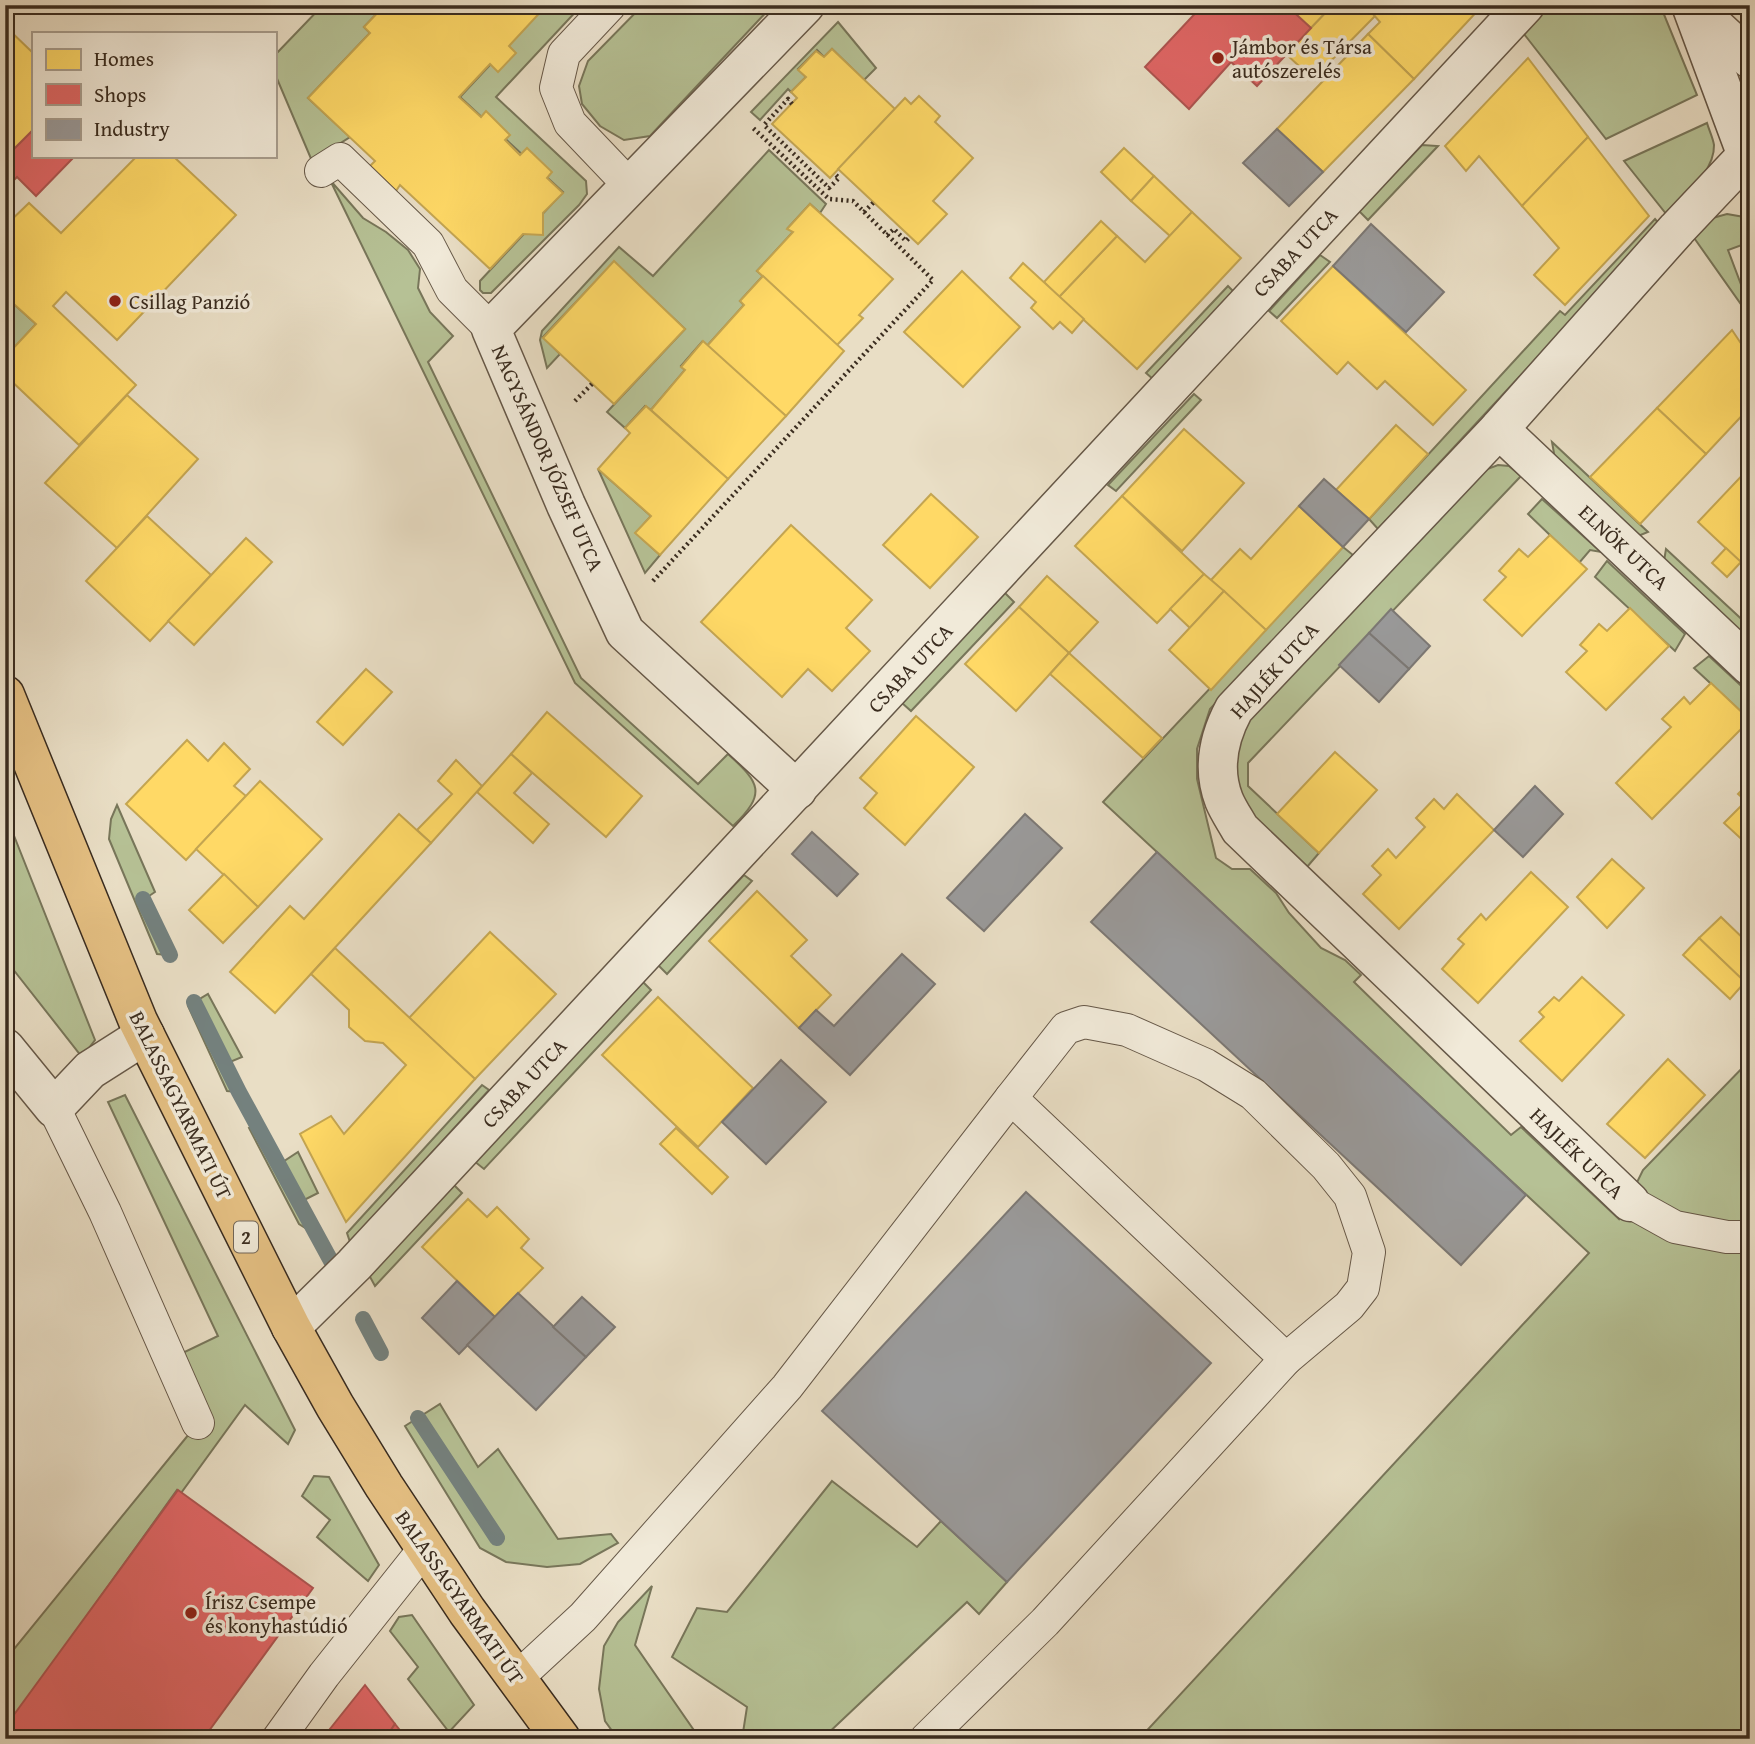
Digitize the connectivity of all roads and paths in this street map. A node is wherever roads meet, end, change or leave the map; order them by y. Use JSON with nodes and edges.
{"nodes":[{"id":1,"x":610,"y":5,"type":"edge"},
{"id":2,"x":805,"y":5,"type":"edge"},
{"id":3,"x":1525,"y":5,"type":"edge"},
{"id":4,"x":1691,"y":5,"type":"edge"},
{"id":5,"x":1750,"y":59,"type":"edge"},
{"id":6,"x":718,"y":95,"type":"junction"},
{"id":7,"x":792,"y":104,"type":"dead end"},
{"id":8,"x":796,"y":151,"type":"junction"},
{"id":9,"x":788,"y":160,"type":"junction"},
{"id":10,"x":1748,"y":160,"type":"edge"},
{"id":11,"x":321,"y":171,"type":"dead end"},
{"id":12,"x":834,"y":173,"type":"dead end"},
{"id":13,"x":631,"y":187,"type":"junction"},
{"id":14,"x":874,"y":202,"type":"dead end"},
{"id":15,"x":864,"y":212,"type":"junction"},
{"id":16,"x":887,"y":235,"type":"junction"},
{"id":17,"x":910,"y":237,"type":"dead end"},
{"id":18,"x":491,"y":329,"type":"junction"},
{"id":19,"x":1499,"y":429,"type":"junction"},
{"id":20,"x":618,"y":618,"type":"junction"},
{"id":21,"x":1750,"y":666,"type":"edge"},
{"id":22,"x":5,"y":695,"type":"edge"},
{"id":23,"x":797,"y":790,"type":"junction"},
{"id":24,"x":145,"y":1035,"type":"junction"},
{"id":25,"x":5,"y":1048,"type":"edge"},
{"id":26,"x":1011,"y":1098,"type":"junction"},
{"id":27,"x":54,"y":1108,"type":"junction"},
{"id":28,"x":1630,"y":1202,"type":"joint"},
{"id":29,"x":1750,"y":1237,"type":"edge"},
{"id":30,"x":291,"y":1327,"type":"junction"},
{"id":31,"x":1286,"y":1359,"type":"junction"},
{"id":32,"x":198,"y":1423,"type":"dead end"},
{"id":33,"x":425,"y":1548,"type":"junction"},
{"id":34,"x":516,"y":1679,"type":"junction"},
{"id":35,"x":278,"y":1739,"type":"edge"},
{"id":36,"x":561,"y":1739,"type":"edge"},
{"id":37,"x":926,"y":1739,"type":"edge"}],
"edges":[{"from":1,"to":13,"type":"lane"},
{"from":2,"to":6,"type":"street","name":"NAGYSÁNDOR JÓZSEF UTCA"},
{"from":3,"to":23,"type":"street","name":"CSABA UTCA"},
{"from":4,"to":5,"type":"street"},
{"from":4,"to":10,"type":"street"},
{"from":6,"to":9,"type":"path"},
{"from":6,"to":13,"type":"street","name":"NAGYSÁNDOR JÓZSEF UTCA"},
{"from":7,"to":8,"type":"path"},
{"from":8,"to":9,"type":"path"},
{"from":8,"to":12,"type":"path"},
{"from":9,"to":15,"type":"path"},
{"from":10,"to":19,"type":"street","name":"HAJLÉK UTCA"},
{"from":11,"to":18,"type":"lane"},
{"from":13,"to":18,"type":"street","name":"NAGYSÁNDOR JÓZSEF UTCA"},
{"from":14,"to":15,"type":"path"},
{"from":15,"to":16,"type":"path"},
{"from":16,"to":17,"type":"path"},
{"from":16,"to":20,"type":"path"},
{"from":18,"to":20,"type":"street","name":"NAGYSÁNDOR JÓZSEF UTCA"},
{"from":19,"to":21,"type":"street","name":"ELNÖK UTCA"},
{"from":19,"to":28,"type":"street","name":"HAJLÉK UTCA"},
{"from":20,"to":23,"type":"street","name":"NAGYSÁNDOR JÓZSEF UTCA"},
{"from":22,"to":24,"type":"main road","name":"BALASSAGYARMATI ÚT","number":"2"},
{"from":23,"to":30,"type":"street","name":"CSABA UTCA"},
{"from":24,"to":27,"type":"street"},
{"from":24,"to":30,"type":"main road","name":"BALASSAGYARMATI ÚT","number":"2"},
{"from":25,"to":27,"type":"street"},
{"from":26,"to":31,"type":"lane"},
{"from":26,"to":31,"type":"lane"},
{"from":26,"to":34,"type":"lane"},
{"from":27,"to":32,"type":"lane"},
{"from":28,"to":29,"type":"lane"},
{"from":30,"to":33,"type":"main road","name":"BALASSAGYARMATI ÚT","number":"2"},
{"from":31,"to":37,"type":"lane"},
{"from":33,"to":34,"type":"main road","name":"BALASSAGYARMATI ÚT","number":"2"},
{"from":33,"to":35,"type":"lane"},
{"from":34,"to":36,"type":"main road","name":"BALASSAGYARMATI ÚT","number":"2"}]}
